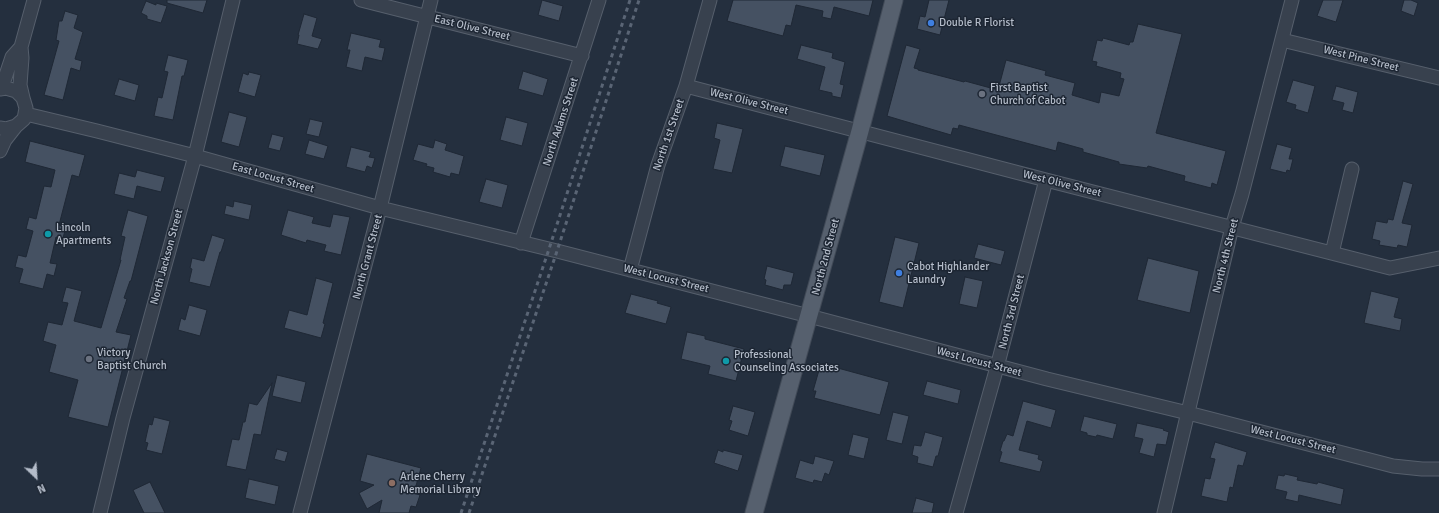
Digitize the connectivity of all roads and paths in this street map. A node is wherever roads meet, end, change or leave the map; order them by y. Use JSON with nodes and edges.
{"nodes":[{"id":1,"x":34,"y":0,"type":"edge"},
{"id":2,"x":233,"y":0,"type":"edge"},
{"id":3,"x":361,"y":0,"type":"edge"},
{"id":4,"x":431,"y":0,"type":"edge"},
{"id":5,"x":599,"y":0,"type":"edge"},
{"id":6,"x":710,"y":0,"type":"edge"},
{"id":7,"x":894,"y":0,"type":"edge"},
{"id":8,"x":1292,"y":0,"type":"edge"},
{"id":9,"x":427,"y":17,"type":"junction"},
{"id":10,"x":1282,"y":40,"type":"junction"},
{"id":11,"x":21,"y":47,"type":"junction"},
{"id":12,"x":582,"y":56,"type":"junction"},
{"id":13,"x":1439,"y":78,"type":"edge"},
{"id":14,"x":686,"y":86,"type":"junction"},
{"id":15,"x":0,"y":87,"type":"edge"},
{"id":16,"x":23,"y":98,"type":"junction"},
{"id":17,"x":26,"y":114,"type":"junction"},
{"id":18,"x":16,"y":126,"type":"junction"},
{"id":19,"x":0,"y":128,"type":"edge"},
{"id":20,"x":860,"y":132,"type":"junction"},
{"id":21,"x":0,"y":151,"type":"edge"},
{"id":22,"x":195,"y":156,"type":"junction"},
{"id":23,"x":1352,"y":169,"type":"dead end"},
{"id":24,"x":1046,"y":180,"type":"junction"},
{"id":25,"x":380,"y":208,"type":"junction"},
{"id":26,"x":1232,"y":227,"type":"junction"},
{"id":27,"x":521,"y":243,"type":"junction"},
{"id":28,"x":1332,"y":253,"type":"junction"},
{"id":29,"x":1439,"y":258,"type":"edge"},
{"id":30,"x":630,"y":270,"type":"junction"},
{"id":31,"x":810,"y":316,"type":"junction"},
{"id":32,"x":997,"y":367,"type":"junction"},
{"id":33,"x":1188,"y":413,"type":"junction"},
{"id":34,"x":1439,"y":469,"type":"edge"},
{"id":35,"x":100,"y":513,"type":"edge"},
{"id":36,"x":300,"y":513,"type":"edge"},
{"id":37,"x":754,"y":513,"type":"edge"},
{"id":38,"x":956,"y":513,"type":"edge"},
{"id":39,"x":1164,"y":513,"type":"edge"}],
"edges":[{"from":1,"to":11,"type":"street"},
{"from":2,"to":22,"type":"street","name":"North Jackson Street"},
{"from":3,"to":9,"type":"street","name":"East Olive Street"},
{"from":4,"to":9,"type":"street","name":"North Grant Street"},
{"from":5,"to":12,"type":"street","name":"North Adams Street"},
{"from":6,"to":14,"type":"street","name":"North 1st Street"},
{"from":7,"to":20,"type":"main road","name":"North 2nd Street"},
{"from":8,"to":10,"type":"street","name":"North 4th Street"},
{"from":9,"to":12,"type":"street","name":"East Olive Street"},
{"from":9,"to":25,"type":"street","name":"North Grant Street"},
{"from":10,"to":13,"type":"street","name":"West Pine Street"},
{"from":10,"to":26,"type":"street","name":"North 4th Street"},
{"from":11,"to":15,"type":"street"},
{"from":11,"to":16,"type":"street"},
{"from":12,"to":27,"type":"street","name":"North Adams Street"},
{"from":14,"to":20,"type":"street","name":"West Olive Street"},
{"from":14,"to":30,"type":"street","name":"North 1st Street"},
{"from":15,"to":16,"type":"street"},
{"from":16,"to":17,"type":"street"},
{"from":17,"to":18,"type":"street"},
{"from":17,"to":22,"type":"street","name":"East Locust Street"},
{"from":18,"to":19,"type":"street"},
{"from":18,"to":21,"type":"street"},
{"from":20,"to":24,"type":"street","name":"West Olive Street"},
{"from":20,"to":31,"type":"main road","name":"North 2nd Street"},
{"from":22,"to":25,"type":"street","name":"East Locust Street"},
{"from":22,"to":35,"type":"street","name":"North Jackson Street"},
{"from":23,"to":28,"type":"street"},
{"from":24,"to":26,"type":"street","name":"West Olive Street"},
{"from":24,"to":32,"type":"street","name":"North 3rd Street"},
{"from":25,"to":27,"type":"street","name":"East Locust Street"},
{"from":25,"to":36,"type":"street","name":"North Grant Street"},
{"from":26,"to":28,"type":"street","name":"West Olive Street"},
{"from":26,"to":33,"type":"street","name":"North 4th Street"},
{"from":27,"to":30,"type":"street","name":"West Locust Street"},
{"from":28,"to":29,"type":"street","name":"West Olive Street"},
{"from":30,"to":31,"type":"street","name":"West Locust Street"},
{"from":31,"to":32,"type":"street","name":"West Locust Street"},
{"from":31,"to":37,"type":"main road","name":"North 2nd Street"},
{"from":32,"to":33,"type":"street","name":"West Locust Street"},
{"from":32,"to":38,"type":"street","name":"North 3rd Street"},
{"from":33,"to":34,"type":"street","name":"West Locust Street"},
{"from":33,"to":39,"type":"street","name":"North 4th Street"}]}
